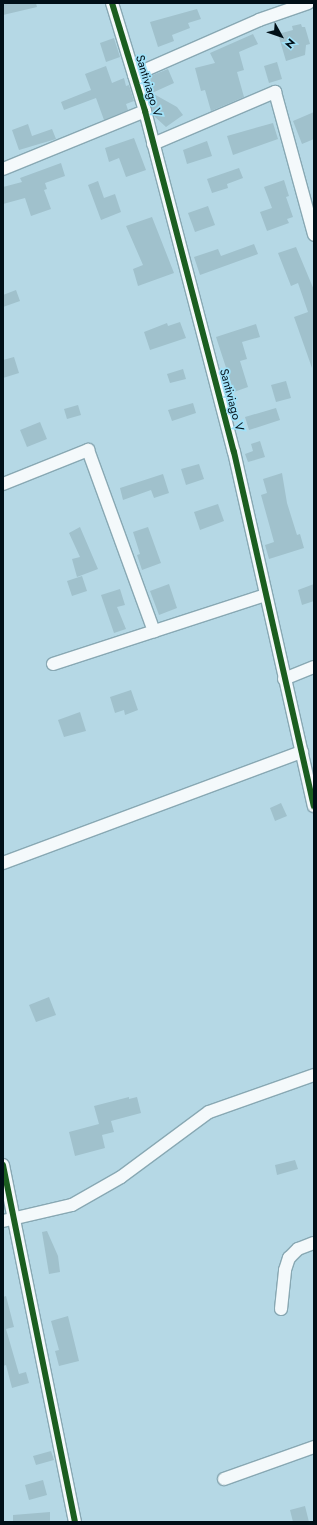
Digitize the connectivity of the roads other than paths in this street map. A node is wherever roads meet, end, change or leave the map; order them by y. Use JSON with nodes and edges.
{"nodes":[{"id":1,"x":112,"y":3,"type":"edge"},
{"id":2,"x":308,"y":3,"type":"edge"},
{"id":3,"x":134,"y":75,"type":"junction"},
{"id":4,"x":145,"y":111,"type":"junction"},
{"id":5,"x":153,"y":144,"type":"junction"},
{"id":6,"x":3,"y":169,"type":"edge"},
{"id":7,"x":314,"y":235,"type":"edge"},
{"id":8,"x":3,"y":484,"type":"edge"},
{"id":9,"x":265,"y":595,"type":"junction"},
{"id":10,"x":154,"y":631,"type":"junction"},
{"id":11,"x":53,"y":664,"type":"dead end"},
{"id":12,"x":314,"y":667,"type":"edge"},
{"id":13,"x":284,"y":679,"type":"junction"},
{"id":14,"x":302,"y":752,"type":"junction"},
{"id":15,"x":314,"y":806,"type":"edge"},
{"id":16,"x":3,"y":863,"type":"edge"},
{"id":17,"x":314,"y":1075,"type":"edge"},
{"id":18,"x":3,"y":1165,"type":"edge"},
{"id":19,"x":16,"y":1220,"type":"junction"},
{"id":20,"x":3,"y":1221,"type":"edge"},
{"id":21,"x":314,"y":1243,"type":"edge"},
{"id":22,"x":281,"y":1309,"type":"dead end"},
{"id":23,"x":314,"y":1447,"type":"edge"},
{"id":24,"x":224,"y":1480,"type":"dead end"},
{"id":25,"x":75,"y":1522,"type":"edge"}],
"edges":[{"from":1,"to":3,"type":"street","name":"Santiviago V"},
{"from":2,"to":3,"type":"street"},
{"from":3,"to":4,"type":"street","name":"Santiviago V"},
{"from":4,"to":5,"type":"street","name":"Santiviago V"},
{"from":4,"to":6,"type":"street"},
{"from":5,"to":7,"type":"street"},
{"from":5,"to":9,"type":"street","name":"Santiviago V"},
{"from":8,"to":10,"type":"street"},
{"from":9,"to":10,"type":"street"},
{"from":9,"to":13,"type":"street","name":"Santiviago V"},
{"from":10,"to":11,"type":"street"},
{"from":12,"to":13,"type":"street"},
{"from":13,"to":14,"type":"street","name":"Santiviago V"},
{"from":14,"to":15,"type":"street","name":"Santiviago V"},
{"from":14,"to":16,"type":"street"},
{"from":17,"to":19,"type":"street"},
{"from":18,"to":19,"type":"street"},
{"from":19,"to":20,"type":"street"},
{"from":19,"to":25,"type":"street"},
{"from":21,"to":22,"type":"street"},
{"from":23,"to":24,"type":"street"}]}
